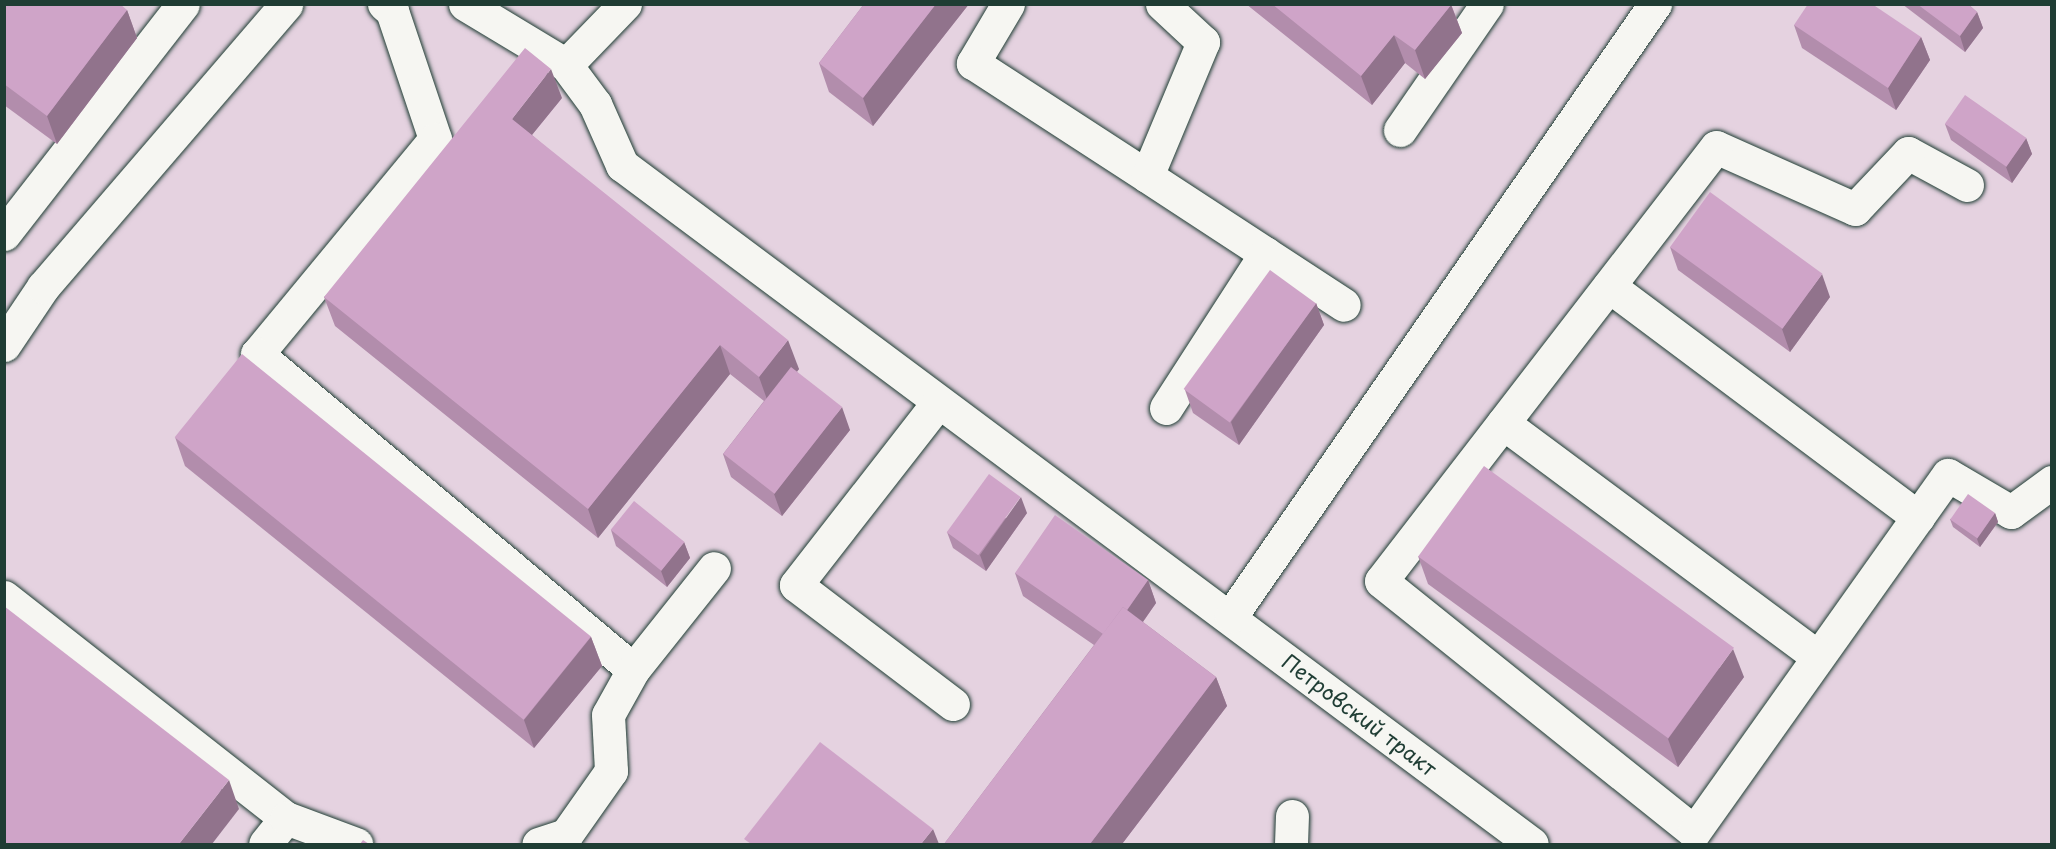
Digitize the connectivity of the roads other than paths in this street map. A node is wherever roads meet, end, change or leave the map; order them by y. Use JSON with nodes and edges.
{"nodes":[{"id":1,"x":183,"y":4,"type":"edge"},
{"id":2,"x":286,"y":4,"type":"edge"},
{"id":3,"x":384,"y":4,"type":"edge"},
{"id":4,"x":465,"y":4,"type":"edge"},
{"id":5,"x":625,"y":4,"type":"edge"},
{"id":6,"x":1008,"y":4,"type":"edge"},
{"id":7,"x":1162,"y":4,"type":"edge"},
{"id":8,"x":1655,"y":4,"type":"edge"},
{"id":9,"x":1480,"y":7,"type":"edge"},
{"id":10,"x":566,"y":65,"type":"junction"},
{"id":11,"x":1400,"y":130,"type":"dead end"},
{"id":12,"x":1147,"y":176,"type":"junction"},
{"id":13,"x":1967,"y":185,"type":"dead end"},
{"id":14,"x":4,"y":234,"type":"edge"},
{"id":15,"x":1266,"y":253,"type":"junction"},
{"id":16,"x":1609,"y":286,"type":"junction"},
{"id":17,"x":1344,"y":304,"type":"dead end"},
{"id":18,"x":4,"y":345,"type":"edge"},
{"id":19,"x":936,"y":405,"type":"junction"},
{"id":20,"x":1166,"y":408,"type":"dead end"},
{"id":21,"x":1503,"y":423,"type":"junction"},
{"id":22,"x":2052,"y":482,"type":"edge"},
{"id":23,"x":1918,"y":517,"type":"junction"},
{"id":24,"x":714,"y":568,"type":"dead end"},
{"id":25,"x":4,"y":597,"type":"edge"},
{"id":26,"x":1231,"y":616,"type":"junction"},
{"id":27,"x":1818,"y":657,"type":"junction"},
{"id":28,"x":633,"y":670,"type":"junction"},
{"id":29,"x":953,"y":704,"type":"dead end"},
{"id":30,"x":286,"y":818,"type":"junction"},
{"id":31,"x":561,"y":841,"type":"edge"},
{"id":32,"x":265,"y":844,"type":"edge"},
{"id":33,"x":356,"y":844,"type":"edge"},
{"id":34,"x":1532,"y":844,"type":"edge"}],
"edges":[{"from":1,"to":14,"type":"street"},
{"from":2,"to":18,"type":"street"},
{"from":3,"to":28,"type":"street"},
{"from":4,"to":10,"type":"street"},
{"from":5,"to":10,"type":"street"},
{"from":6,"to":12,"type":"street"},
{"from":7,"to":12,"type":"street"},
{"from":8,"to":26,"type":"street"},
{"from":9,"to":11,"type":"street"},
{"from":10,"to":19,"type":"street","name":"Петровский тракт"},
{"from":12,"to":15,"type":"street"},
{"from":13,"to":16,"type":"street"},
{"from":15,"to":17,"type":"street"},
{"from":15,"to":20,"type":"street"},
{"from":16,"to":21,"type":"street"},
{"from":16,"to":23,"type":"street"},
{"from":19,"to":26,"type":"street","name":"Петровский тракт"},
{"from":19,"to":29,"type":"street"},
{"from":21,"to":27,"type":"street"},
{"from":21,"to":27,"type":"street"},
{"from":22,"to":23,"type":"street"},
{"from":23,"to":27,"type":"street"},
{"from":24,"to":28,"type":"street"},
{"from":25,"to":30,"type":"street"},
{"from":26,"to":34,"type":"street","name":"Петровский тракт"},
{"from":28,"to":31,"type":"street"},
{"from":30,"to":32,"type":"street"},
{"from":30,"to":33,"type":"street"}]}
